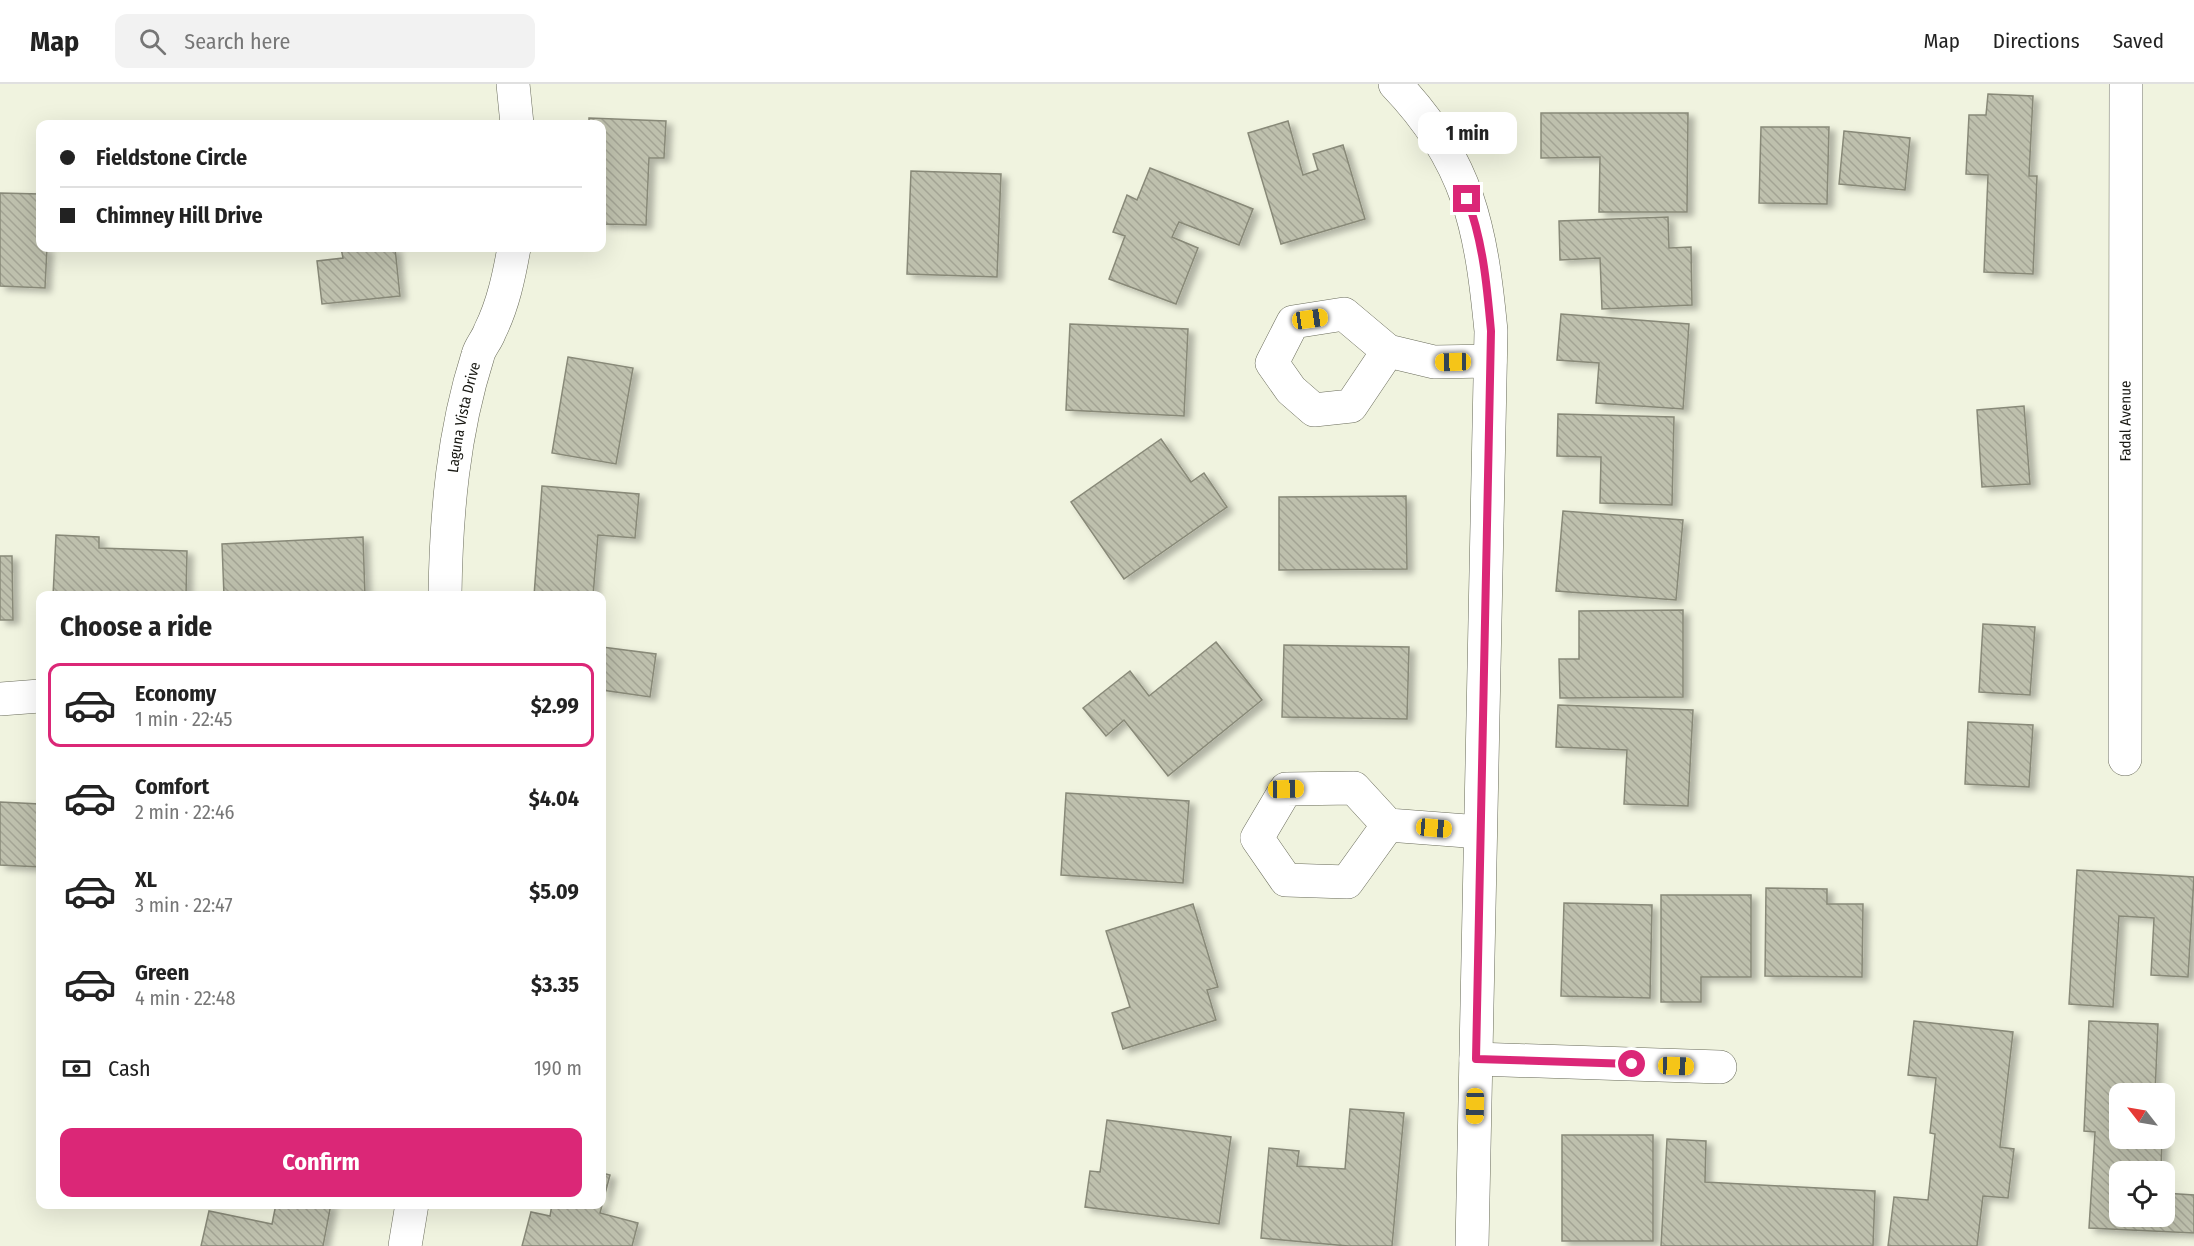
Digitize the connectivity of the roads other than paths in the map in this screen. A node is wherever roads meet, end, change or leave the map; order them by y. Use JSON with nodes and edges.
{"nodes":[{"id":1,"x":513,"y":84,"type":"edge"},
{"id":2,"x":1395,"y":84,"type":"edge"},
{"id":3,"x":2126,"y":84,"type":"edge"},
{"id":4,"x":517,"y":120,"type":"edge"},
{"id":5,"x":512,"y":252,"type":"edge"},
{"id":6,"x":1388,"y":351,"type":"dead end"},
{"id":7,"x":1490,"y":361,"type":"junction"},
{"id":8,"x":445,"y":591,"type":"edge"},
{"id":9,"x":36,"y":696,"type":"edge"},
{"id":10,"x":0,"y":699,"type":"edge"},
{"id":11,"x":2125,"y":759,"type":"dead end"},
{"id":12,"x":1388,"y":825,"type":"dead end"},
{"id":13,"x":1480,"y":832,"type":"junction"},
{"id":14,"x":1476,"y":1059,"type":"junction"},
{"id":15,"x":1720,"y":1067,"type":"dead end"},
{"id":16,"x":411,"y":1209,"type":"edge"},
{"id":17,"x":405,"y":1246,"type":"edge"},
{"id":18,"x":1472,"y":1246,"type":"edge"}],
"edges":[{"from":1,"to":4,"type":"street"},
{"from":2,"to":7,"type":"street"},
{"from":3,"to":11,"type":"street","name":"Fadal Avenue"},
{"from":5,"to":8,"type":"street","name":"Laguna Vista Drive"},
{"from":6,"to":7,"type":"street"},
{"from":7,"to":13,"type":"street"},
{"from":9,"to":10,"type":"street"},
{"from":12,"to":13,"type":"street"},
{"from":13,"to":14,"type":"street"},
{"from":14,"to":15,"type":"street"},
{"from":14,"to":18,"type":"street"},
{"from":16,"to":17,"type":"street"}]}
